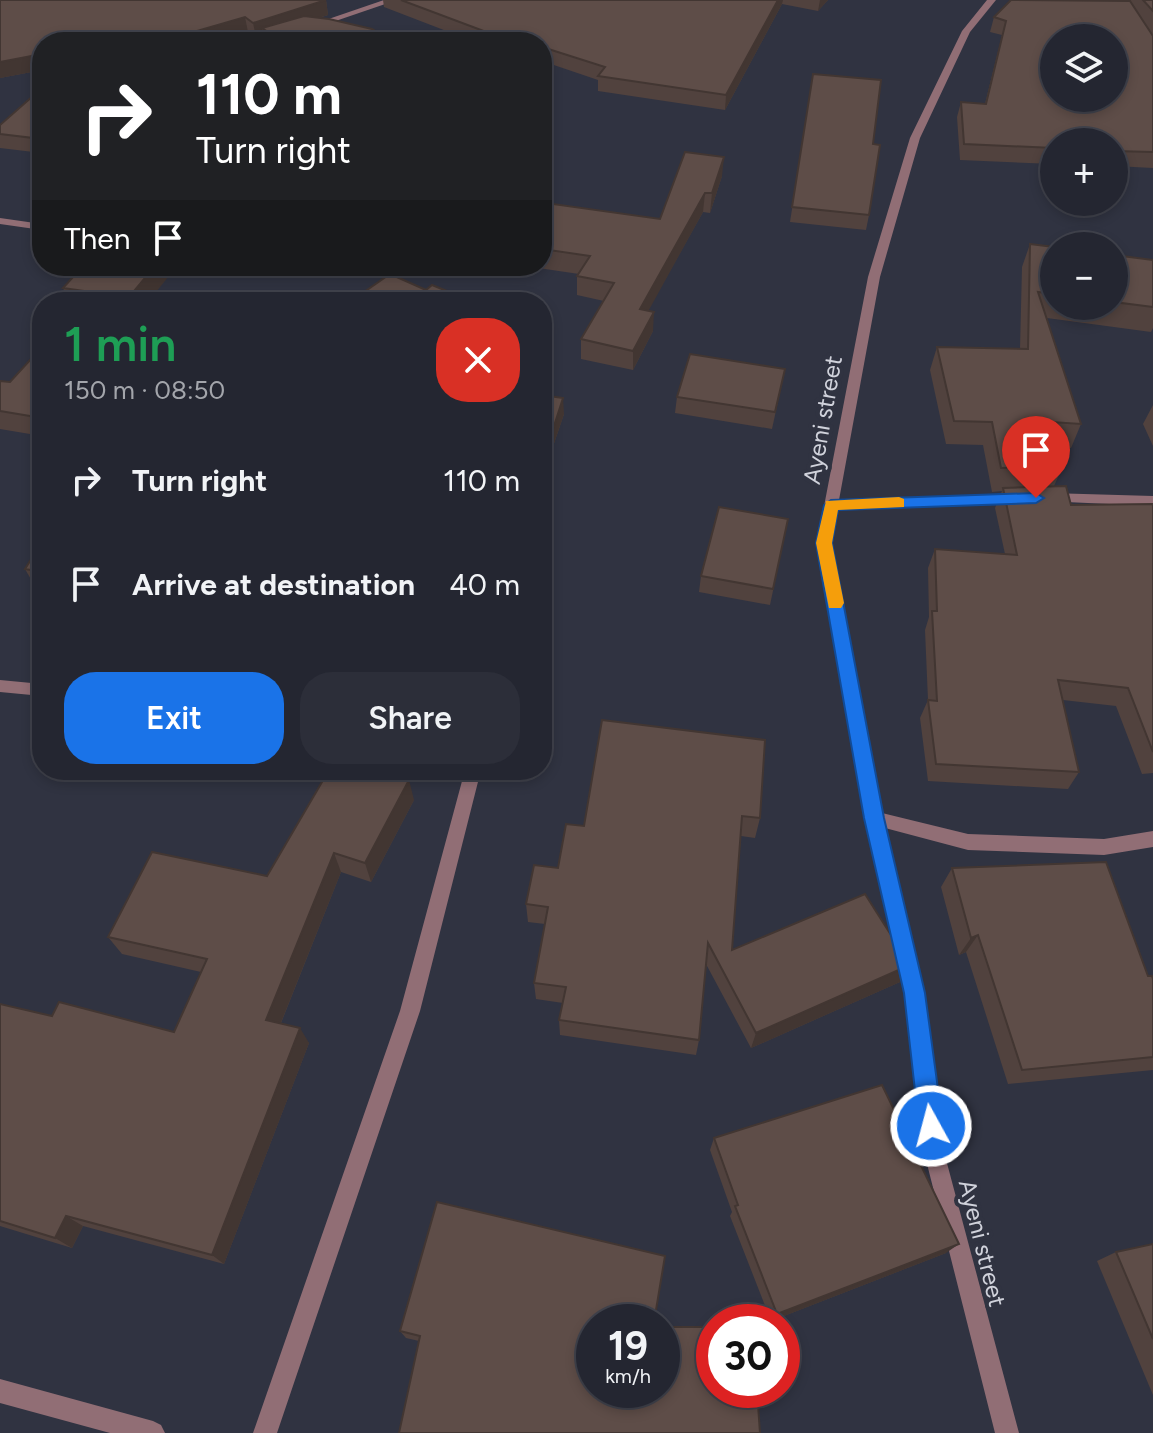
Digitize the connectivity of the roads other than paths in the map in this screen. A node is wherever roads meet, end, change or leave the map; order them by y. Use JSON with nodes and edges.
{"nodes":[{"id":1,"x":393,"y":0,"type":"edge"},
{"id":2,"x":992,"y":0,"type":"edge"},
{"id":3,"x":314,"y":25,"type":"junction"},
{"id":4,"x":329,"y":29,"type":"edge"},
{"id":5,"x":290,"y":32,"type":"edge"},
{"id":6,"x":0,"y":221,"type":"edge"},
{"id":7,"x":32,"y":226,"type":"edge"},
{"id":8,"x":1153,"y":501,"type":"edge"},
{"id":9,"x":831,"y":505,"type":"junction"},
{"id":10,"x":0,"y":686,"type":"edge"},
{"id":11,"x":32,"y":689,"type":"edge"},
{"id":12,"x":470,"y":780,"type":"edge"},
{"id":13,"x":874,"y":818,"type":"junction"},
{"id":14,"x":1153,"y":839,"type":"edge"},
{"id":15,"x":0,"y":1391,"type":"edge"},
{"id":16,"x":153,"y":1433,"type":"edge"},
{"id":17,"x":265,"y":1433,"type":"edge"},
{"id":18,"x":1007,"y":1433,"type":"edge"}],
"edges":[{"from":1,"to":3,"type":"street"},
{"from":2,"to":9,"type":"street","name":"Ayeni street"},
{"from":3,"to":4,"type":"street"},
{"from":3,"to":5,"type":"street"},
{"from":6,"to":7,"type":"street"},
{"from":8,"to":9,"type":"street"},
{"from":9,"to":13,"type":"street","name":"Ayeni street"},
{"from":10,"to":11,"type":"street"},
{"from":12,"to":17,"type":"street"},
{"from":13,"to":14,"type":"street"},
{"from":13,"to":18,"type":"street","name":"Ayeni street"},
{"from":15,"to":16,"type":"street"}]}
